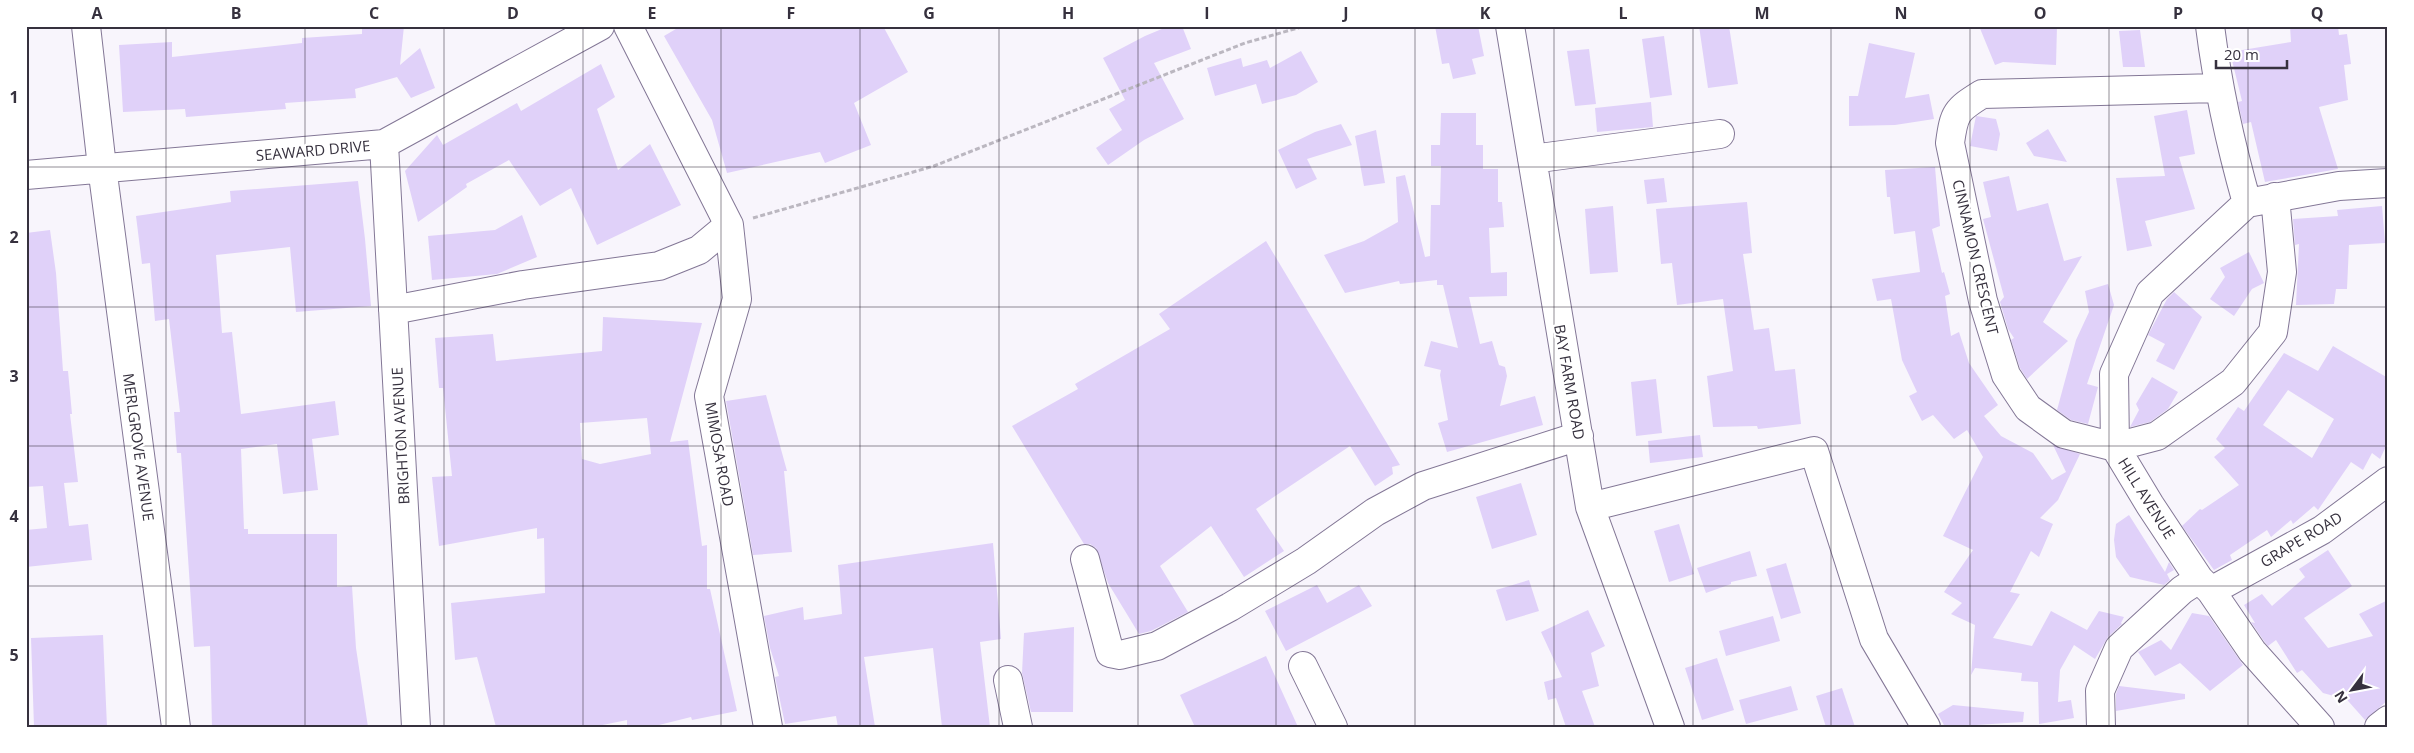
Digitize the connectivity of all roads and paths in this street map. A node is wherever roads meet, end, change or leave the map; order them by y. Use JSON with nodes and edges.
{"nodes":[{"id":1,"x":86,"y":26,"type":"edge"},
{"id":2,"x":600,"y":26,"type":"edge"},
{"id":3,"x":628,"y":26,"type":"edge"},
{"id":4,"x":1305,"y":26,"type":"edge"},
{"id":5,"x":1510,"y":26,"type":"edge"},
{"id":6,"x":2210,"y":26,"type":"edge"},
{"id":7,"x":2218,"y":88,"type":"junction"},
{"id":8,"x":1720,"y":134,"type":"dead end"},
{"id":9,"x":384,"y":144,"type":"junction"},
{"id":10,"x":1532,"y":159,"type":"junction"},
{"id":11,"x":102,"y":167,"type":"junction"},
{"id":12,"x":26,"y":176,"type":"edge"},
{"id":13,"x":2388,"y":183,"type":"edge"},
{"id":14,"x":2275,"y":197,"type":"junction"},
{"id":15,"x":2247,"y":203,"type":"junction"},
{"id":16,"x":729,"y":225,"type":"junction"},
{"id":17,"x":393,"y":310,"type":"junction"},
{"id":18,"x":1579,"y":436,"type":"junction"},
{"id":19,"x":2115,"y":447,"type":"junction"},
{"id":20,"x":2388,"y":481,"type":"edge"},
{"id":21,"x":1590,"y":507,"type":"junction"},
{"id":22,"x":1085,"y":559,"type":"dead end"},
{"id":23,"x":2205,"y":585,"type":"junction"},
{"id":24,"x":1303,"y":666,"type":"dead end"},
{"id":25,"x":1008,"y":680,"type":"dead end"},
{"id":26,"x":2388,"y":720,"type":"edge"},
{"id":27,"x":176,"y":727,"type":"edge"},
{"id":28,"x":416,"y":727,"type":"edge"},
{"id":29,"x":768,"y":727,"type":"edge"},
{"id":30,"x":1018,"y":727,"type":"edge"},
{"id":31,"x":1333,"y":727,"type":"edge"},
{"id":32,"x":1670,"y":727,"type":"edge"},
{"id":33,"x":1926,"y":727,"type":"edge"},
{"id":34,"x":2101,"y":727,"type":"edge"},
{"id":35,"x":2320,"y":727,"type":"edge"},
{"id":36,"x":2379,"y":727,"type":"edge"}],
"edges":[{"from":1,"to":11,"type":"street","name":"MERLGROVE AVENUE"},
{"from":2,"to":9,"type":"street","name":"SEAWARD DRIVE"},
{"from":3,"to":16,"type":"street","name":"MIMOSA ROAD"},
{"from":4,"to":16,"type":"path"},
{"from":5,"to":10,"type":"street","name":"BAY FARM ROAD"},
{"from":6,"to":7,"type":"street"},
{"from":7,"to":15,"type":"street"},
{"from":7,"to":19,"type":"street","name":"CINNAMON CRESCENT"},
{"from":8,"to":10,"type":"street"},
{"from":9,"to":11,"type":"street","name":"SEAWARD DRIVE"},
{"from":9,"to":17,"type":"street","name":"BRIGHTON AVENUE"},
{"from":10,"to":18,"type":"street","name":"BAY FARM ROAD"},
{"from":11,"to":12,"type":"street","name":"SEAWARD DRIVE"},
{"from":11,"to":27,"type":"street","name":"MERLGROVE AVENUE"},
{"from":13,"to":14,"type":"street"},
{"from":14,"to":15,"type":"street"},
{"from":14,"to":19,"type":"street","name":"CINNAMON CRESCENT"},
{"from":15,"to":19,"type":"street","name":"HILL AVENUE"},
{"from":16,"to":17,"type":"street"},
{"from":16,"to":29,"type":"street","name":"MIMOSA ROAD"},
{"from":17,"to":28,"type":"street","name":"BRIGHTON AVENUE"},
{"from":18,"to":21,"type":"street","name":"BAY FARM ROAD"},
{"from":18,"to":22,"type":"street"},
{"from":19,"to":23,"type":"street","name":"HILL AVENUE"},
{"from":20,"to":23,"type":"street","name":"GRAPE ROAD"},
{"from":21,"to":32,"type":"street","name":"BAY FARM ROAD"},
{"from":21,"to":33,"type":"street"},
{"from":23,"to":34,"type":"street","name":"GRAPE ROAD"},
{"from":23,"to":35,"type":"street","name":"HILL AVENUE"},
{"from":24,"to":31,"type":"street"},
{"from":25,"to":30,"type":"street"},
{"from":26,"to":36,"type":"street"}]}
